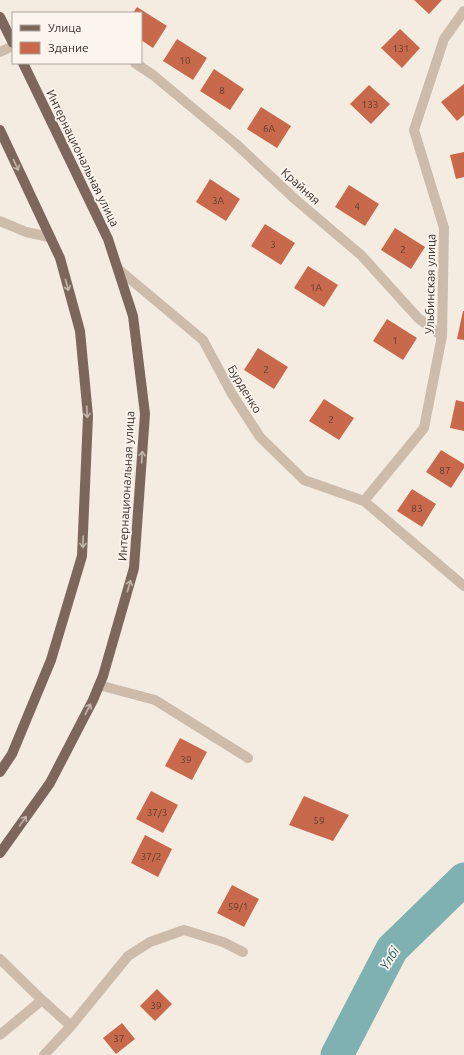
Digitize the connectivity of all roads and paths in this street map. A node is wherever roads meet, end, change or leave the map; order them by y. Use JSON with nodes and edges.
{"nodes":[{"id":1,"x":464,"y":11,"type":"edge"},
{"id":2,"x":0,"y":17,"type":"edge"},
{"id":3,"x":12,"y":41,"type":"edge"},
{"id":4,"x":12,"y":46,"type":"edge"},
{"id":5,"x":0,"y":52,"type":"edge"},
{"id":6,"x":23,"y":64,"type":"edge"},
{"id":7,"x":136,"y":64,"type":"edge"},
{"id":8,"x":0,"y":130,"type":"edge"},
{"id":9,"x":0,"y":221,"type":"edge"},
{"id":10,"x":50,"y":237,"type":"junction"},
{"id":11,"x":118,"y":269,"type":"junction"},
{"id":12,"x":442,"y":336,"type":"junction"},
{"id":13,"x":364,"y":501,"type":"junction"},
{"id":14,"x":464,"y":586,"type":"edge"},
{"id":15,"x":99,"y":685,"type":"junction"},
{"id":16,"x":248,"y":758,"type":"dead end"},
{"id":17,"x":0,"y":772,"type":"edge"},
{"id":18,"x":0,"y":853,"type":"edge"},
{"id":19,"x":243,"y":952,"type":"dead end"},
{"id":20,"x":0,"y":959,"type":"edge"},
{"id":21,"x":42,"y":1000,"type":"junction"},
{"id":22,"x":71,"y":1026,"type":"junction"},
{"id":23,"x":0,"y":1035,"type":"edge"},
{"id":24,"x":44,"y":1055,"type":"edge"}],
"edges":[{"from":1,"to":12,"type":"street","name":"Ульбинская улица"},
{"from":2,"to":3,"type":"main road"},
{"from":4,"to":5,"type":"street"},
{"from":6,"to":11,"type":"main road","name":"Интернациональная улица"},
{"from":7,"to":12,"type":"street","name":"Крайняя"},
{"from":8,"to":10,"type":"main road","one_way":true},
{"from":9,"to":10,"type":"street"},
{"from":10,"to":17,"type":"main road","one_way":true},
{"from":11,"to":13,"type":"street","name":"Бурденко"},
{"from":15,"to":11,"type":"main road","name":"Интернациональная улица","one_way":true},
{"from":12,"to":13,"type":"street","name":"Ульбинская улица"},
{"from":13,"to":14,"type":"street"},
{"from":15,"to":16,"type":"street"},
{"from":18,"to":15,"type":"main road","name":"Интернациональная улица","one_way":true},
{"from":19,"to":22,"type":"street"},
{"from":20,"to":21,"type":"street"},
{"from":21,"to":22,"type":"street"},
{"from":21,"to":23,"type":"street"},
{"from":22,"to":24,"type":"street"}]}
